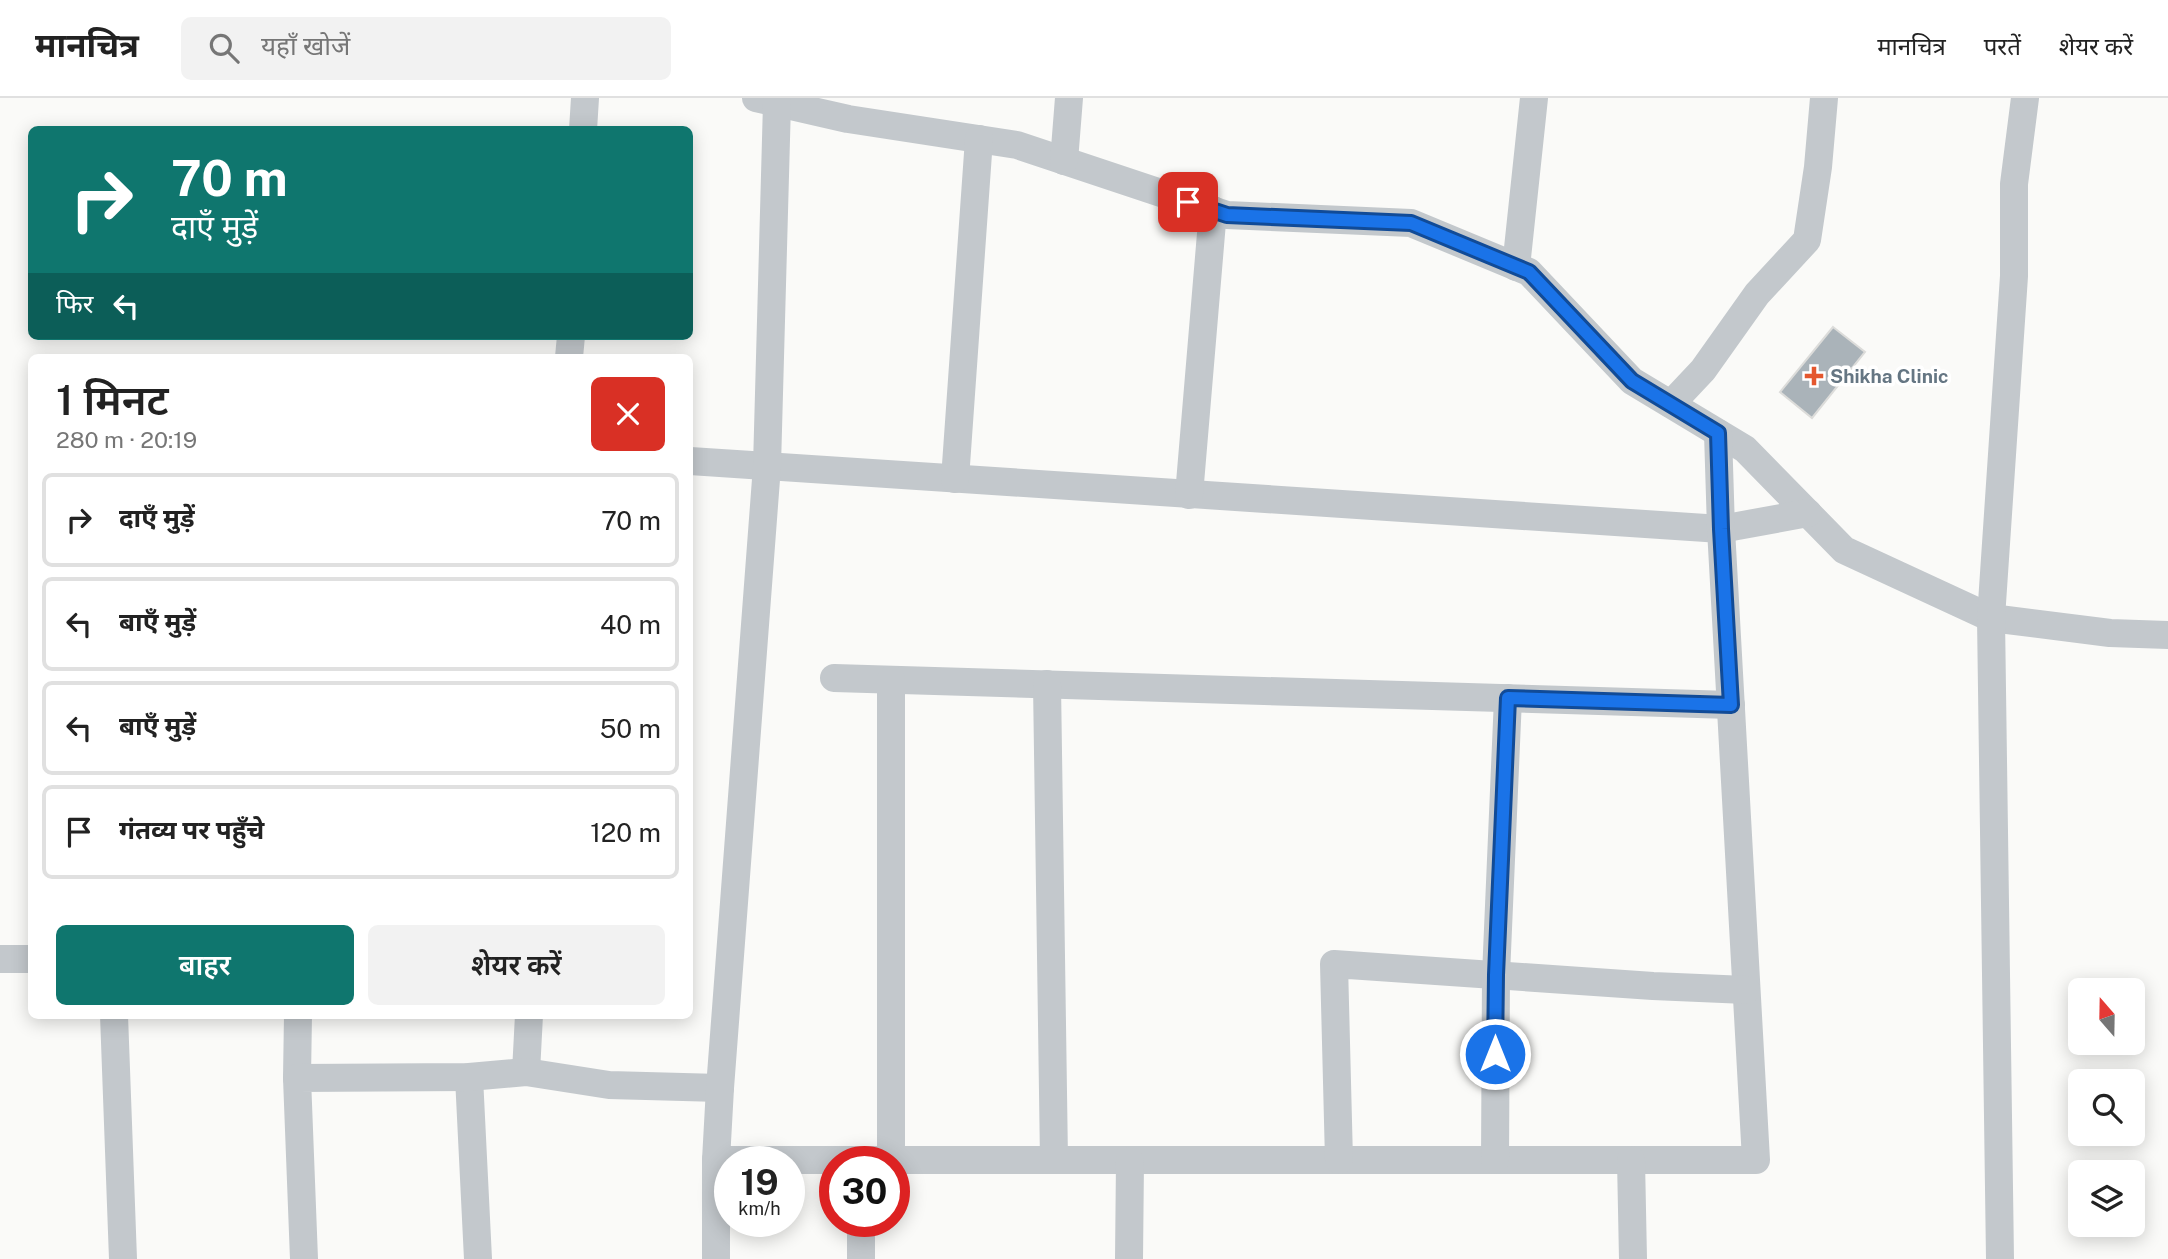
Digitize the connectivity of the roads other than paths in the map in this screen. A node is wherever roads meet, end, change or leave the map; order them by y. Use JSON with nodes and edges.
{"nodes":[{"id":1,"x":585,"y":98,"type":"edge"},
{"id":2,"x":1069,"y":98,"type":"edge"},
{"id":3,"x":1534,"y":98,"type":"edge"},
{"id":4,"x":1825,"y":98,"type":"edge"},
{"id":5,"x":2025,"y":98,"type":"edge"},
{"id":6,"x":767,"y":100,"type":"edge"},
{"id":7,"x":839,"y":107,"type":"edge"},
{"id":8,"x":583,"y":126,"type":"edge"},
{"id":9,"x":979,"y":139,"type":"junction"},
{"id":10,"x":1063,"y":161,"type":"junction"},
{"id":11,"x":1213,"y":210,"type":"junction"},
{"id":12,"x":1516,"y":267,"type":"junction"},
{"id":13,"x":1671,"y":404,"type":"junction"},
{"id":14,"x":1718,"y":433,"type":"junction"},
{"id":15,"x":693,"y":461,"type":"edge"},
{"id":16,"x":767,"y":466,"type":"junction"},
{"id":17,"x":955,"y":479,"type":"junction"},
{"id":18,"x":1189,"y":495,"type":"junction"},
{"id":19,"x":1808,"y":513,"type":"junction"},
{"id":20,"x":1721,"y":529,"type":"junction"},
{"id":21,"x":1991,"y":618,"type":"junction"},
{"id":22,"x":2168,"y":635,"type":"edge"},
{"id":23,"x":834,"y":678,"type":"dead end"},
{"id":24,"x":891,"y":680,"type":"junction"},
{"id":25,"x":1047,"y":684,"type":"junction"},
{"id":26,"x":1508,"y":698,"type":"junction"},
{"id":27,"x":1731,"y":705,"type":"junction"},
{"id":28,"x":0,"y":959,"type":"edge"},
{"id":29,"x":28,"y":959,"type":"edge"},
{"id":30,"x":1496,"y":975,"type":"junction"},
{"id":31,"x":1746,"y":989,"type":"junction"},
{"id":32,"x":114,"y":1019,"type":"edge"},
{"id":33,"x":298,"y":1019,"type":"edge"},
{"id":34,"x":529,"y":1019,"type":"edge"},
{"id":35,"x":526,"y":1072,"type":"junction"},
{"id":36,"x":469,"y":1077,"type":"junction"},
{"id":37,"x":297,"y":1078,"type":"junction"},
{"id":38,"x":720,"y":1088,"type":"junction"},
{"id":39,"x":717,"y":1146,"type":"edge"},
{"id":40,"x":891,"y":1146,"type":"edge"},
{"id":41,"x":1054,"y":1160,"type":"junction"},
{"id":42,"x":1339,"y":1160,"type":"junction"},
{"id":43,"x":1495,"y":1160,"type":"junction"},
{"id":44,"x":1631,"y":1160,"type":"junction"},
{"id":45,"x":910,"y":1161,"type":"edge"},
{"id":46,"x":1130,"y":1161,"type":"junction"},
{"id":47,"x":716,"y":1237,"type":"edge"},
{"id":48,"x":861,"y":1237,"type":"edge"},
{"id":49,"x":123,"y":1259,"type":"edge"},
{"id":50,"x":303,"y":1259,"type":"edge"},
{"id":51,"x":478,"y":1259,"type":"edge"},
{"id":52,"x":716,"y":1259,"type":"edge"},
{"id":53,"x":861,"y":1259,"type":"edge"},
{"id":54,"x":1129,"y":1259,"type":"edge"},
{"id":55,"x":1633,"y":1259,"type":"edge"},
{"id":56,"x":2000,"y":1259,"type":"edge"}],
"edges":[{"from":1,"to":8,"type":"street"},
{"from":2,"to":10,"type":"street"},
{"from":3,"to":12,"type":"street"},
{"from":4,"to":13,"type":"street"},
{"from":5,"to":21,"type":"street"},
{"from":6,"to":7,"type":"street"},
{"from":6,"to":16,"type":"street"},
{"from":7,"to":9,"type":"street"},
{"from":9,"to":10,"type":"street"},
{"from":9,"to":17,"type":"street"},
{"from":10,"to":11,"type":"street"},
{"from":11,"to":12,"type":"street"},
{"from":11,"to":18,"type":"street"},
{"from":12,"to":13,"type":"street"},
{"from":13,"to":14,"type":"street"},
{"from":14,"to":19,"type":"street"},
{"from":14,"to":20,"type":"street"},
{"from":15,"to":16,"type":"street"},
{"from":16,"to":17,"type":"street"},
{"from":16,"to":38,"type":"street"},
{"from":17,"to":18,"type":"street"},
{"from":18,"to":20,"type":"street"},
{"from":19,"to":20,"type":"street"},
{"from":19,"to":21,"type":"street"},
{"from":20,"to":27,"type":"street"},
{"from":21,"to":22,"type":"street"},
{"from":21,"to":56,"type":"street"},
{"from":23,"to":24,"type":"street"},
{"from":24,"to":25,"type":"street"},
{"from":24,"to":40,"type":"street"},
{"from":25,"to":26,"type":"street"},
{"from":25,"to":41,"type":"street"},
{"from":26,"to":27,"type":"street"},
{"from":26,"to":30,"type":"street"},
{"from":27,"to":31,"type":"street"},
{"from":28,"to":29,"type":"street"},
{"from":30,"to":31,"type":"street"},
{"from":30,"to":42,"type":"street"},
{"from":30,"to":43,"type":"street"},
{"from":31,"to":44,"type":"street"},
{"from":32,"to":49,"type":"street"},
{"from":33,"to":37,"type":"street"},
{"from":34,"to":35,"type":"street"},
{"from":35,"to":36,"type":"street"},
{"from":35,"to":38,"type":"street"},
{"from":36,"to":37,"type":"street"},
{"from":36,"to":51,"type":"street"},
{"from":37,"to":50,"type":"street"},
{"from":38,"to":39,"type":"street"},
{"from":41,"to":45,"type":"street"},
{"from":41,"to":46,"type":"street"},
{"from":42,"to":43,"type":"street"},
{"from":42,"to":46,"type":"street"},
{"from":43,"to":44,"type":"street"},
{"from":44,"to":55,"type":"street"},
{"from":46,"to":54,"type":"street"},
{"from":47,"to":52,"type":"street"},
{"from":48,"to":53,"type":"street"}]}
